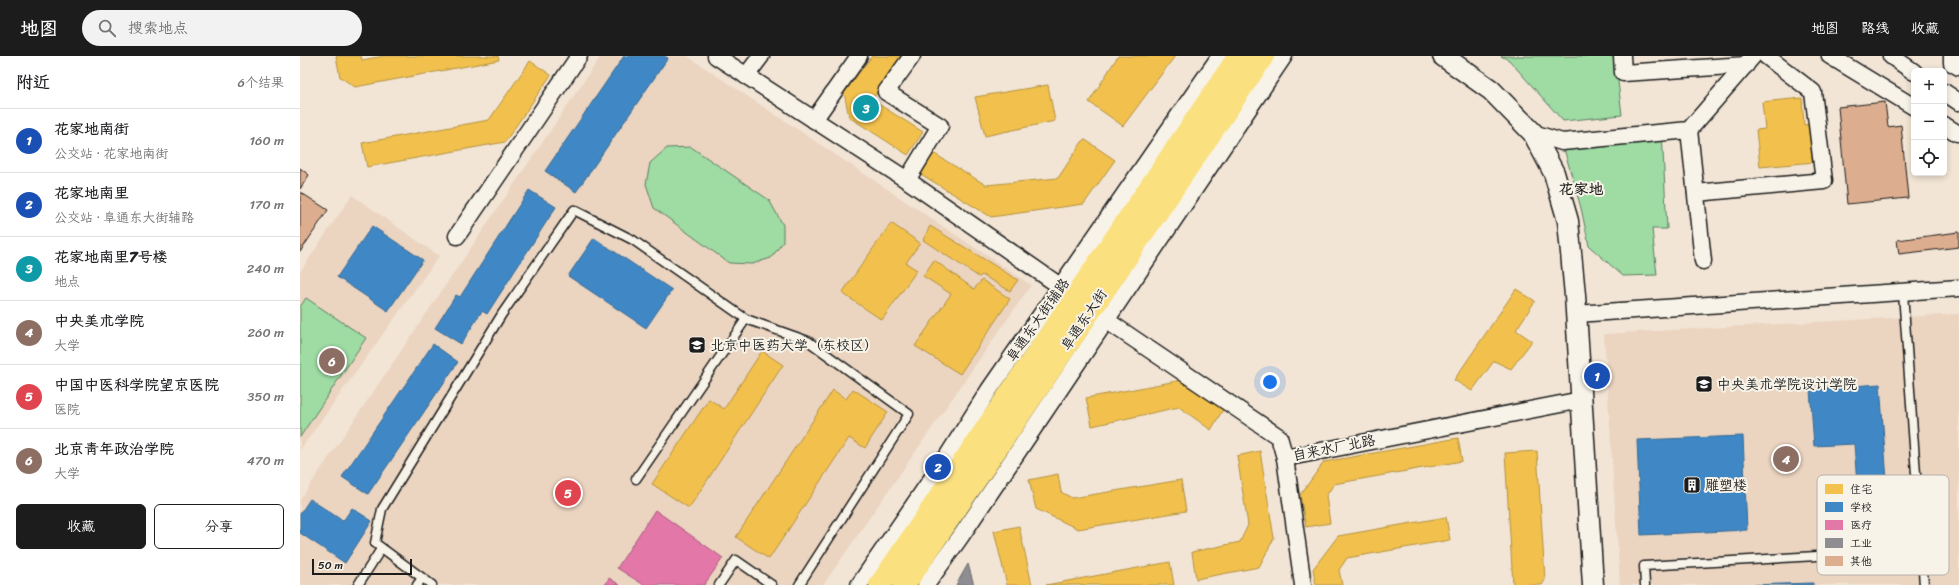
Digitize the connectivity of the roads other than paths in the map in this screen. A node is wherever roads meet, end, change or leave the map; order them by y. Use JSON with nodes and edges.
{"nodes":[{"id":1,"x":579,"y":56,"type":"edge"},
{"id":2,"x":716,"y":56,"type":"edge"},
{"id":3,"x":761,"y":56,"type":"edge"},
{"id":4,"x":860,"y":56,"type":"edge"},
{"id":5,"x":912,"y":56,"type":"edge"},
{"id":6,"x":1220,"y":56,"type":"edge"},
{"id":7,"x":1239,"y":56,"type":"edge"},
{"id":8,"x":1264,"y":56,"type":"edge"},
{"id":9,"x":1284,"y":56,"type":"edge"},
{"id":10,"x":1443,"y":56,"type":"edge"},
{"id":11,"x":1622,"y":56,"type":"edge"},
{"id":12,"x":1766,"y":56,"type":"edge"},
{"id":13,"x":1830,"y":56,"type":"edge"},
{"id":14,"x":1891,"y":56,"type":"edge"},
{"id":15,"x":1952,"y":56,"type":"edge"},
{"id":16,"x":1749,"y":60,"type":"edge"},
{"id":17,"x":1959,"y":67,"type":"edge"},
{"id":18,"x":1911,"y":70,"type":"edge"},
{"id":19,"x":746,"y":76,"type":"junction"},
{"id":20,"x":1947,"y":94,"type":"edge"},
{"id":21,"x":1959,"y":102,"type":"edge"},
{"id":22,"x":1911,"y":105,"type":"edge"},
{"id":23,"x":814,"y":120,"type":"junction"},
{"id":24,"x":1689,"y":130,"type":"junction"},
{"id":25,"x":1533,"y":133,"type":"junction"},
{"id":26,"x":907,"y":180,"type":"junction"},
{"id":27,"x":1696,"y":193,"type":"junction"},
{"id":28,"x":457,"y":236,"type":"dead end"},
{"id":29,"x":1703,"y":261,"type":"dead end"},
{"id":30,"x":1959,"y":288,"type":"edge"},
{"id":31,"x":1903,"y":293,"type":"junction"},
{"id":32,"x":1083,"y":303,"type":"junction"},
{"id":33,"x":1576,"y":314,"type":"junction"},
{"id":34,"x":746,"y":319,"type":"junction"},
{"id":35,"x":1581,"y":400,"type":"junction"},
{"id":36,"x":1285,"y":458,"type":"junction"},
{"id":37,"x":1916,"y":475,"type":"edge"},
{"id":38,"x":636,"y":479,"type":"dead end"},
{"id":39,"x":381,"y":549,"type":"junction"},
{"id":40,"x":1817,"y":556,"type":"edge"},
{"id":41,"x":1923,"y":575,"type":"edge"},
{"id":42,"x":420,"y":581,"type":"edge"},
{"id":43,"x":358,"y":585,"type":"edge"},
{"id":44,"x":432,"y":585,"type":"edge"},
{"id":45,"x":719,"y":585,"type":"edge"},
{"id":46,"x":772,"y":585,"type":"edge"},
{"id":47,"x":799,"y":585,"type":"edge"},
{"id":48,"x":859,"y":585,"type":"edge"},
{"id":49,"x":880,"y":585,"type":"edge"},
{"id":50,"x":904,"y":585,"type":"edge"},
{"id":51,"x":926,"y":585,"type":"edge"},
{"id":52,"x":1303,"y":585,"type":"edge"},
{"id":53,"x":1592,"y":585,"type":"edge"},
{"id":54,"x":1645,"y":585,"type":"edge"},
{"id":55,"x":1924,"y":585,"type":"edge"}],
"edges":[{"from":1,"to":28,"type":"street"},
{"from":2,"to":19,"type":"street","name":"自来水厂北路"},
{"from":3,"to":19,"type":"street"},
{"from":4,"to":23,"type":"street"},
{"from":5,"to":26,"type":"street"},
{"from":6,"to":32,"type":"street","name":"阜通东大街辅路"},
{"from":7,"to":32,"type":"main road","name":"阜通东大街"},
{"from":8,"to":32,"type":"main road","name":"阜通东大街"},
{"from":9,"to":32,"type":"street","name":"阜通东大街辅路"},
{"from":10,"to":25,"type":"street"},
{"from":11,"to":16,"type":"street"},
{"from":12,"to":27,"type":"street"},
{"from":13,"to":22,"type":"street"},
{"from":14,"to":18,"type":"street"},
{"from":15,"to":17,"type":"street"},
{"from":16,"to":24,"type":"street"},
{"from":19,"to":23,"type":"street","name":"自来水厂北路"},
{"from":20,"to":21,"type":"street"},
{"from":23,"to":26,"type":"street","name":"自来水厂北路"},
{"from":24,"to":25,"type":"street"},
{"from":24,"to":27,"type":"street"},
{"from":25,"to":33,"type":"street"},
{"from":26,"to":32,"type":"street","name":"自来水厂北路"},
{"from":27,"to":29,"type":"street"},
{"from":30,"to":31,"type":"street"},
{"from":31,"to":33,"type":"street"},
{"from":31,"to":37,"type":"lane"},
{"from":32,"to":36,"type":"street","name":"自来水厂北路"},
{"from":32,"to":48,"type":"street","name":"阜通东大街辅路"},
{"from":32,"to":49,"type":"main road","name":"阜通东大街"},
{"from":32,"to":50,"type":"main road","name":"阜通东大街"},
{"from":32,"to":51,"type":"street","name":"阜通东大街辅路"},
{"from":33,"to":35,"type":"street"},
{"from":34,"to":38,"type":"lane"},
{"from":34,"to":39,"type":"lane"},
{"from":34,"to":47,"type":"lane"},
{"from":35,"to":36,"type":"street","name":"自来水厂北路"},
{"from":35,"to":53,"type":"street"},
{"from":36,"to":52,"type":"street"},
{"from":39,"to":42,"type":"lane"},
{"from":39,"to":43,"type":"lane"},
{"from":40,"to":54,"type":"lane"},
{"from":41,"to":55,"type":"lane"},
{"from":42,"to":44,"type":"lane"},
{"from":45,"to":46,"type":"lane"}]}
